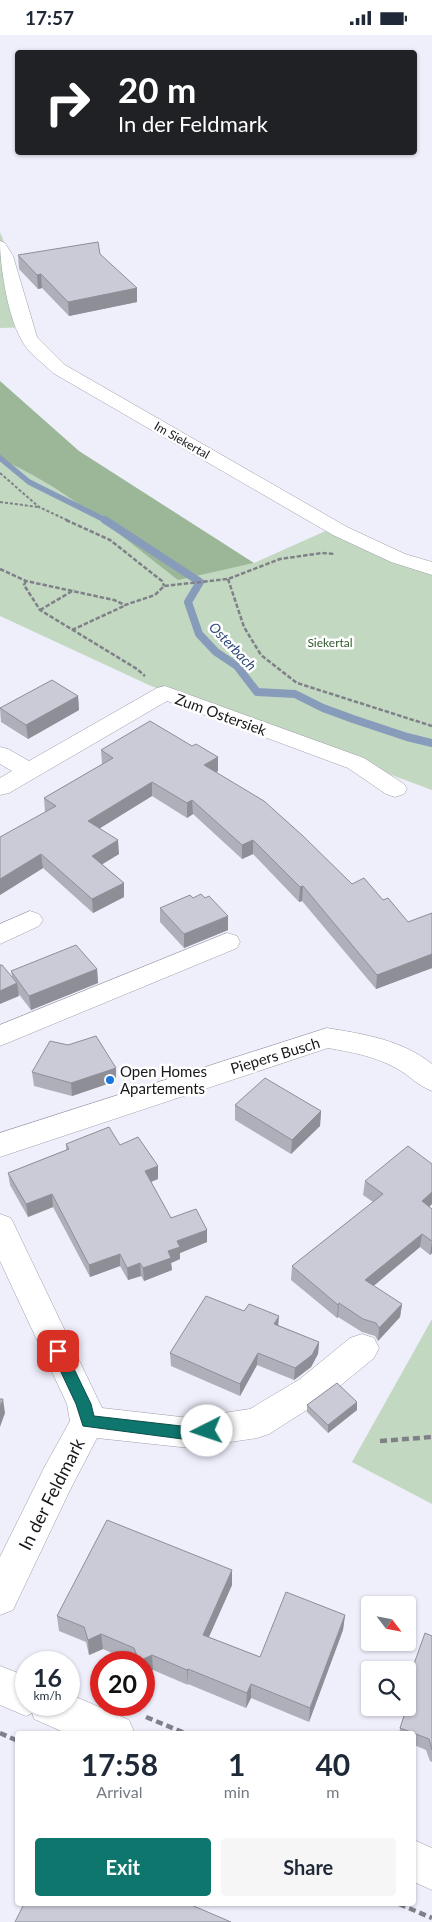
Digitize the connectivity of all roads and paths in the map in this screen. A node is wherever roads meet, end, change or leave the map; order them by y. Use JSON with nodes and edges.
{"nodes":[{"id":1,"x":0,"y":246,"type":"edge"},
{"id":2,"x":0,"y":473,"type":"edge"},
{"id":3,"x":0,"y":502,"type":"edge"},
{"id":4,"x":39,"y":507,"type":"junction"},
{"id":5,"x":341,"y":555,"type":"dead end"},
{"id":6,"x":0,"y":569,"type":"edge"},
{"id":7,"x":432,"y":569,"type":"edge"},
{"id":8,"x":228,"y":579,"type":"junction"},
{"id":9,"x":26,"y":581,"type":"junction"},
{"id":10,"x":164,"y":586,"type":"junction"},
{"id":11,"x":74,"y":590,"type":"junction"},
{"id":12,"x":125,"y":605,"type":"junction"},
{"id":13,"x":40,"y":610,"type":"junction"},
{"id":14,"x":72,"y":630,"type":"junction"},
{"id":15,"x":165,"y":693,"type":"junction"},
{"id":16,"x":432,"y":726,"type":"edge"},
{"id":17,"x":0,"y":754,"type":"edge"},
{"id":18,"x":29,"y":771,"type":"junction"},
{"id":19,"x":0,"y":788,"type":"edge"},
{"id":20,"x":395,"y":789,"type":"dead end"},
{"id":21,"x":30,"y":920,"type":"dead end"},
{"id":22,"x":0,"y":935,"type":"edge"},
{"id":23,"x":227,"y":941,"type":"dead end"},
{"id":24,"x":0,"y":1036,"type":"edge"},
{"id":25,"x":432,"y":1080,"type":"edge"},
{"id":26,"x":0,"y":1145,"type":"edge"},
{"id":27,"x":2,"y":1237,"type":"edge"},
{"id":28,"x":362,"y":1348,"type":"dead end"},
{"id":29,"x":88,"y":1422,"type":"junction"},
{"id":30,"x":432,"y":1437,"type":"edge"},
{"id":31,"x":380,"y":1441,"type":"dead end"},
{"id":32,"x":0,"y":1597,"type":"edge"},
{"id":33,"x":0,"y":1685,"type":"edge"},
{"id":34,"x":15,"y":1691,"type":"edge"},
{"id":35,"x":80,"y":1713,"type":"edge"},
{"id":36,"x":129,"y":1725,"type":"edge"},
{"id":37,"x":168,"y":1731,"type":"edge"},
{"id":38,"x":0,"y":1734,"type":"edge"},
{"id":39,"x":15,"y":1740,"type":"edge"},
{"id":40,"x":416,"y":1862,"type":"edge"},
{"id":41,"x":432,"y":1869,"type":"edge"},
{"id":42,"x":404,"y":1906,"type":"edge"},
{"id":43,"x":432,"y":1918,"type":"edge"}],
"edges":[{"from":1,"to":7,"type":"street","name":"Im Siekertal"},
{"from":2,"to":4,"type":"path"},
{"from":3,"to":4,"type":"path"},
{"from":4,"to":10,"type":"path"},
{"from":5,"to":8,"type":"path"},
{"from":6,"to":9,"type":"path"},
{"from":8,"to":10,"type":"path"},
{"from":8,"to":16,"type":"path"},
{"from":9,"to":11,"type":"path"},
{"from":9,"to":13,"type":"path"},
{"from":10,"to":12,"type":"path"},
{"from":11,"to":12,"type":"path"},
{"from":11,"to":13,"type":"path"},
{"from":12,"to":14,"type":"path"},
{"from":13,"to":14,"type":"path"},
{"from":14,"to":15,"type":"path"},
{"from":15,"to":18,"type":"street","name":"Zum Ostersiek"},
{"from":15,"to":20,"type":"street","name":"Zum Ostersiek"},
{"from":17,"to":18,"type":"street"},
{"from":18,"to":19,"type":"street","name":"Zum Ostersiek"},
{"from":21,"to":22,"type":"street"},
{"from":23,"to":24,"type":"street"},
{"from":25,"to":26,"type":"street","name":"Piepers Busch"},
{"from":27,"to":29,"type":"street","name":"In der Feldmark"},
{"from":28,"to":29,"type":"street"},
{"from":29,"to":32,"type":"street","name":"In der Feldmark"},
{"from":30,"to":31,"type":"path"},
{"from":33,"to":34,"type":"street"},
{"from":35,"to":36,"type":"street"},
{"from":36,"to":37,"type":"path"},
{"from":38,"to":39,"type":"path"},
{"from":40,"to":41,"type":"street"},
{"from":42,"to":43,"type":"path"}]}
